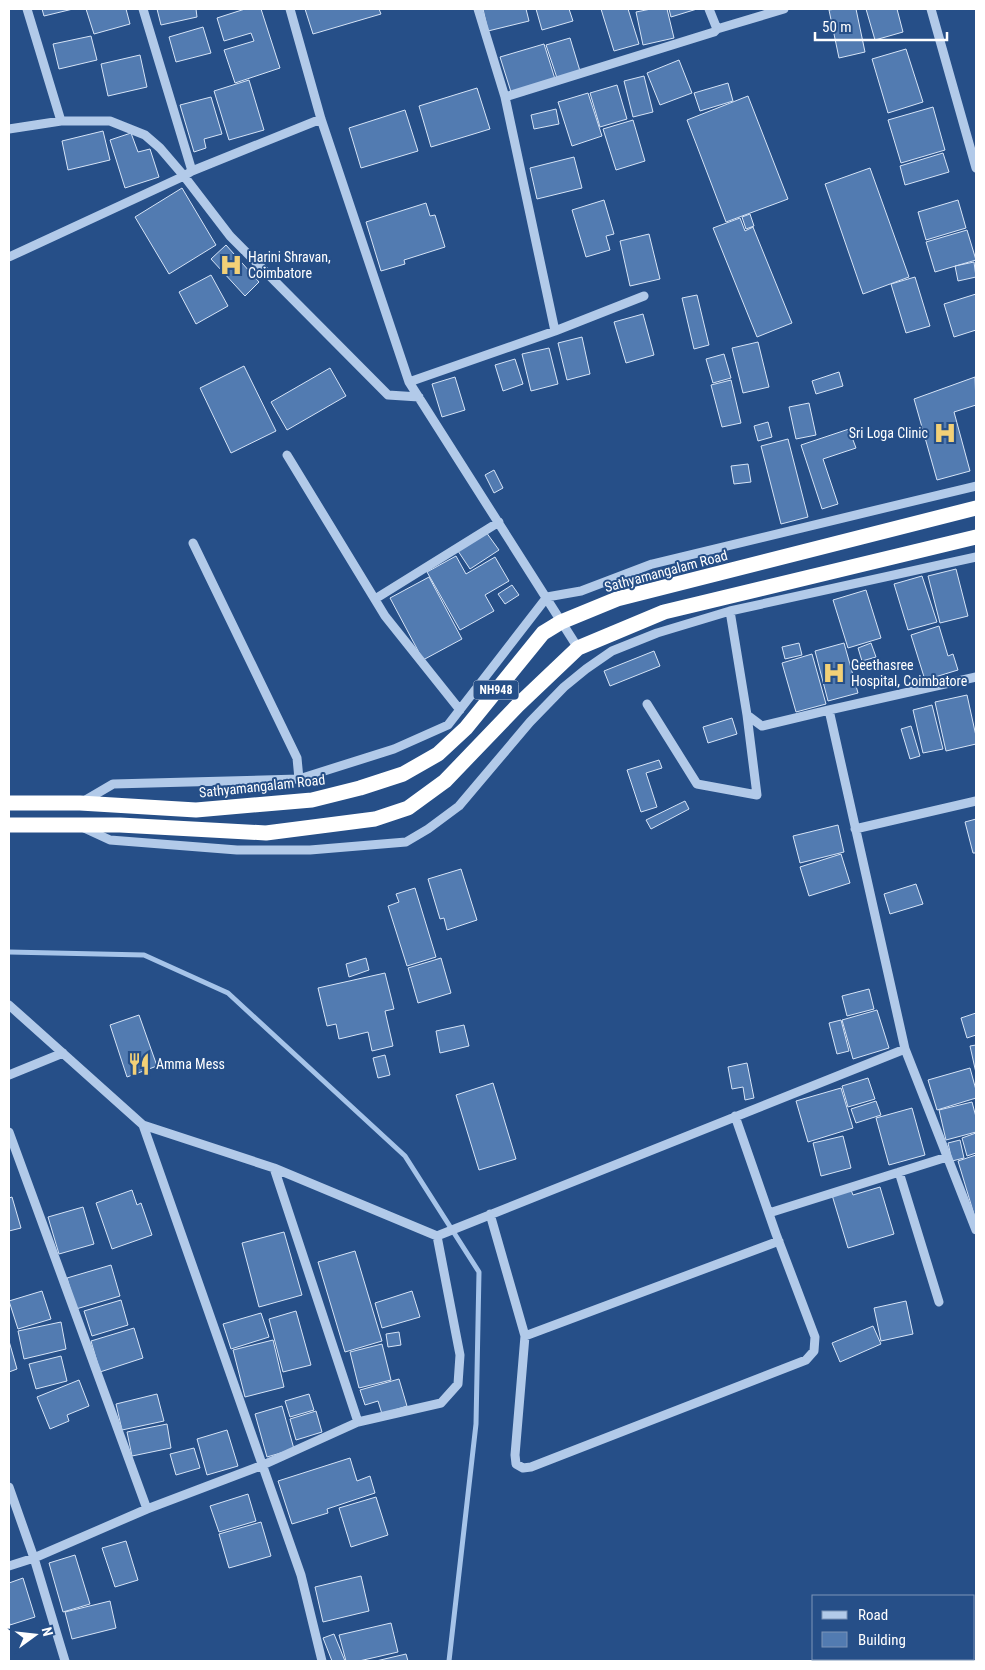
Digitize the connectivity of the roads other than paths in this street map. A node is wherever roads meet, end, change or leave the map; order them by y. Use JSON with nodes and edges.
{"nodes":[{"id":1,"x":26,"y":9,"type":"edge"},
{"id":2,"x":143,"y":9,"type":"edge"},
{"id":3,"x":290,"y":9,"type":"edge"},
{"id":4,"x":478,"y":9,"type":"edge"},
{"id":5,"x":709,"y":9,"type":"edge"},
{"id":6,"x":784,"y":9,"type":"edge"},
{"id":7,"x":931,"y":9,"type":"edge"},
{"id":8,"x":716,"y":29,"type":"junction"},
{"id":9,"x":505,"y":98,"type":"junction"},
{"id":10,"x":321,"y":119,"type":"junction"},
{"id":11,"x":61,"y":121,"type":"junction"},
{"id":12,"x":9,"y":129,"type":"edge"},
{"id":13,"x":976,"y":168,"type":"edge"},
{"id":14,"x":188,"y":174,"type":"junction"},
{"id":15,"x":9,"y":257,"type":"edge"},
{"id":16,"x":644,"y":296,"type":"dead end"},
{"id":17,"x":555,"y":331,"type":"junction"},
{"id":18,"x":409,"y":382,"type":"junction"},
{"id":19,"x":418,"y":397,"type":"junction"},
{"id":20,"x":287,"y":455,"type":"dead end"},
{"id":21,"x":976,"y":486,"type":"edge"},
{"id":22,"x":976,"y":508,"type":"edge"},
{"id":23,"x":499,"y":522,"type":"junction"},
{"id":24,"x":976,"y":537,"type":"edge"},
{"id":25,"x":193,"y":543,"type":"dead end"},
{"id":26,"x":976,"y":557,"type":"edge"},
{"id":27,"x":547,"y":597,"type":"junction"},
{"id":28,"x":375,"y":600,"type":"junction"},
{"id":29,"x":730,"y":610,"type":"junction"},
{"id":30,"x":561,"y":622,"type":"junction"},
{"id":31,"x":578,"y":648,"type":"junction"},
{"id":32,"x":976,"y":677,"type":"edge"},
{"id":33,"x":647,"y":704,"type":"dead end"},
{"id":34,"x":460,"y":710,"type":"junction"},
{"id":35,"x":829,"y":710,"type":"junction"},
{"id":36,"x":747,"y":715,"type":"junction"},
{"id":37,"x":299,"y":779,"type":"junction"},
{"id":38,"x":976,"y":801,"type":"edge"},
{"id":39,"x":9,"y":803,"type":"edge"},
{"id":40,"x":80,"y":803,"type":"junction"},
{"id":41,"x":77,"y":824,"type":"junction"},
{"id":42,"x":9,"y":825,"type":"edge"},
{"id":43,"x":855,"y":829,"type":"junction"},
{"id":44,"x":9,"y":1005,"type":"edge"},
{"id":45,"x":905,"y":1049,"type":"junction"},
{"id":46,"x":63,"y":1054,"type":"junction"},
{"id":47,"x":9,"y":1076,"type":"edge"},
{"id":48,"x":735,"y":1116,"type":"junction"},
{"id":49,"x":143,"y":1125,"type":"junction"},
{"id":50,"x":9,"y":1132,"type":"edge"},
{"id":51,"x":947,"y":1157,"type":"junction"},
{"id":52,"x":274,"y":1168,"type":"junction"},
{"id":53,"x":899,"y":1172,"type":"junction"},
{"id":54,"x":769,"y":1213,"type":"junction"},
{"id":55,"x":489,"y":1215,"type":"junction"},
{"id":56,"x":976,"y":1230,"type":"edge"},
{"id":57,"x":437,"y":1236,"type":"junction"},
{"id":58,"x":779,"y":1241,"type":"junction"},
{"id":59,"x":939,"y":1302,"type":"dead end"},
{"id":60,"x":525,"y":1336,"type":"junction"},
{"id":61,"x":358,"y":1422,"type":"junction"},
{"id":62,"x":263,"y":1465,"type":"junction"},
{"id":63,"x":9,"y":1487,"type":"edge"},
{"id":64,"x":147,"y":1509,"type":"junction"},
{"id":65,"x":34,"y":1558,"type":"junction"},
{"id":66,"x":9,"y":1566,"type":"edge"},
{"id":67,"x":65,"y":1661,"type":"edge"},
{"id":68,"x":322,"y":1661,"type":"edge"}],
"edges":[{"from":1,"to":11,"type":"street"},
{"from":2,"to":14,"type":"street"},
{"from":3,"to":10,"type":"street"},
{"from":4,"to":9,"type":"street"},
{"from":5,"to":8,"type":"street"},
{"from":6,"to":8,"type":"street"},
{"from":7,"to":13,"type":"street"},
{"from":8,"to":9,"type":"street"},
{"from":9,"to":17,"type":"street"},
{"from":10,"to":14,"type":"street"},
{"from":10,"to":18,"type":"street"},
{"from":11,"to":12,"type":"street"},
{"from":11,"to":14,"type":"street"},
{"from":14,"to":15,"type":"street"},
{"from":14,"to":19,"type":"street"},
{"from":16,"to":17,"type":"street"},
{"from":17,"to":18,"type":"street"},
{"from":18,"to":19,"type":"street"},
{"from":19,"to":23,"type":"street"},
{"from":20,"to":28,"type":"street"},
{"from":21,"to":27,"type":"street"},
{"from":22,"to":30,"type":"highway","name":"Sathyamangalam Road","number":"NH948"},
{"from":23,"to":27,"type":"street"},
{"from":23,"to":28,"type":"street"},
{"from":24,"to":31,"type":"highway","number":"NH948"},
{"from":25,"to":37,"type":"street"},
{"from":26,"to":29,"type":"street"},
{"from":27,"to":30,"type":"street"},
{"from":27,"to":34,"type":"street"},
{"from":28,"to":34,"type":"street"},
{"from":29,"to":36,"type":"street"},
{"from":29,"to":41,"type":"street"},
{"from":30,"to":31,"type":"street"},
{"from":30,"to":40,"type":"highway","name":"Sathyamangalam Road","number":"NH948"},
{"from":31,"to":41,"type":"highway","number":"NH948"},
{"from":32,"to":35,"type":"street"},
{"from":33,"to":36,"type":"street"},
{"from":34,"to":37,"type":"street"},
{"from":35,"to":36,"type":"street"},
{"from":35,"to":43,"type":"street"},
{"from":37,"to":40,"type":"street"},
{"from":38,"to":43,"type":"street"},
{"from":39,"to":40,"type":"highway","name":"Sathyamangalam Road","number":"NH948"},
{"from":41,"to":42,"type":"highway","number":"NH948"},
{"from":43,"to":45,"type":"street"},
{"from":44,"to":46,"type":"street"},
{"from":45,"to":48,"type":"street"},
{"from":45,"to":51,"type":"street"},
{"from":46,"to":47,"type":"street"},
{"from":46,"to":49,"type":"street"},
{"from":48,"to":54,"type":"street"},
{"from":48,"to":55,"type":"street"},
{"from":49,"to":52,"type":"street"},
{"from":49,"to":62,"type":"street"},
{"from":50,"to":64,"type":"street"},
{"from":51,"to":53,"type":"street"},
{"from":51,"to":56,"type":"street"},
{"from":52,"to":57,"type":"street"},
{"from":52,"to":61,"type":"street"},
{"from":53,"to":54,"type":"street"},
{"from":53,"to":59,"type":"street"},
{"from":54,"to":58,"type":"street"},
{"from":55,"to":57,"type":"street"},
{"from":55,"to":60,"type":"street"},
{"from":57,"to":61,"type":"street"},
{"from":58,"to":60,"type":"street"},
{"from":58,"to":60,"type":"street"},
{"from":61,"to":62,"type":"street"},
{"from":62,"to":64,"type":"street"},
{"from":62,"to":68,"type":"street"},
{"from":63,"to":65,"type":"street"},
{"from":64,"to":65,"type":"street"},
{"from":65,"to":66,"type":"street"},
{"from":65,"to":67,"type":"street"}]}
